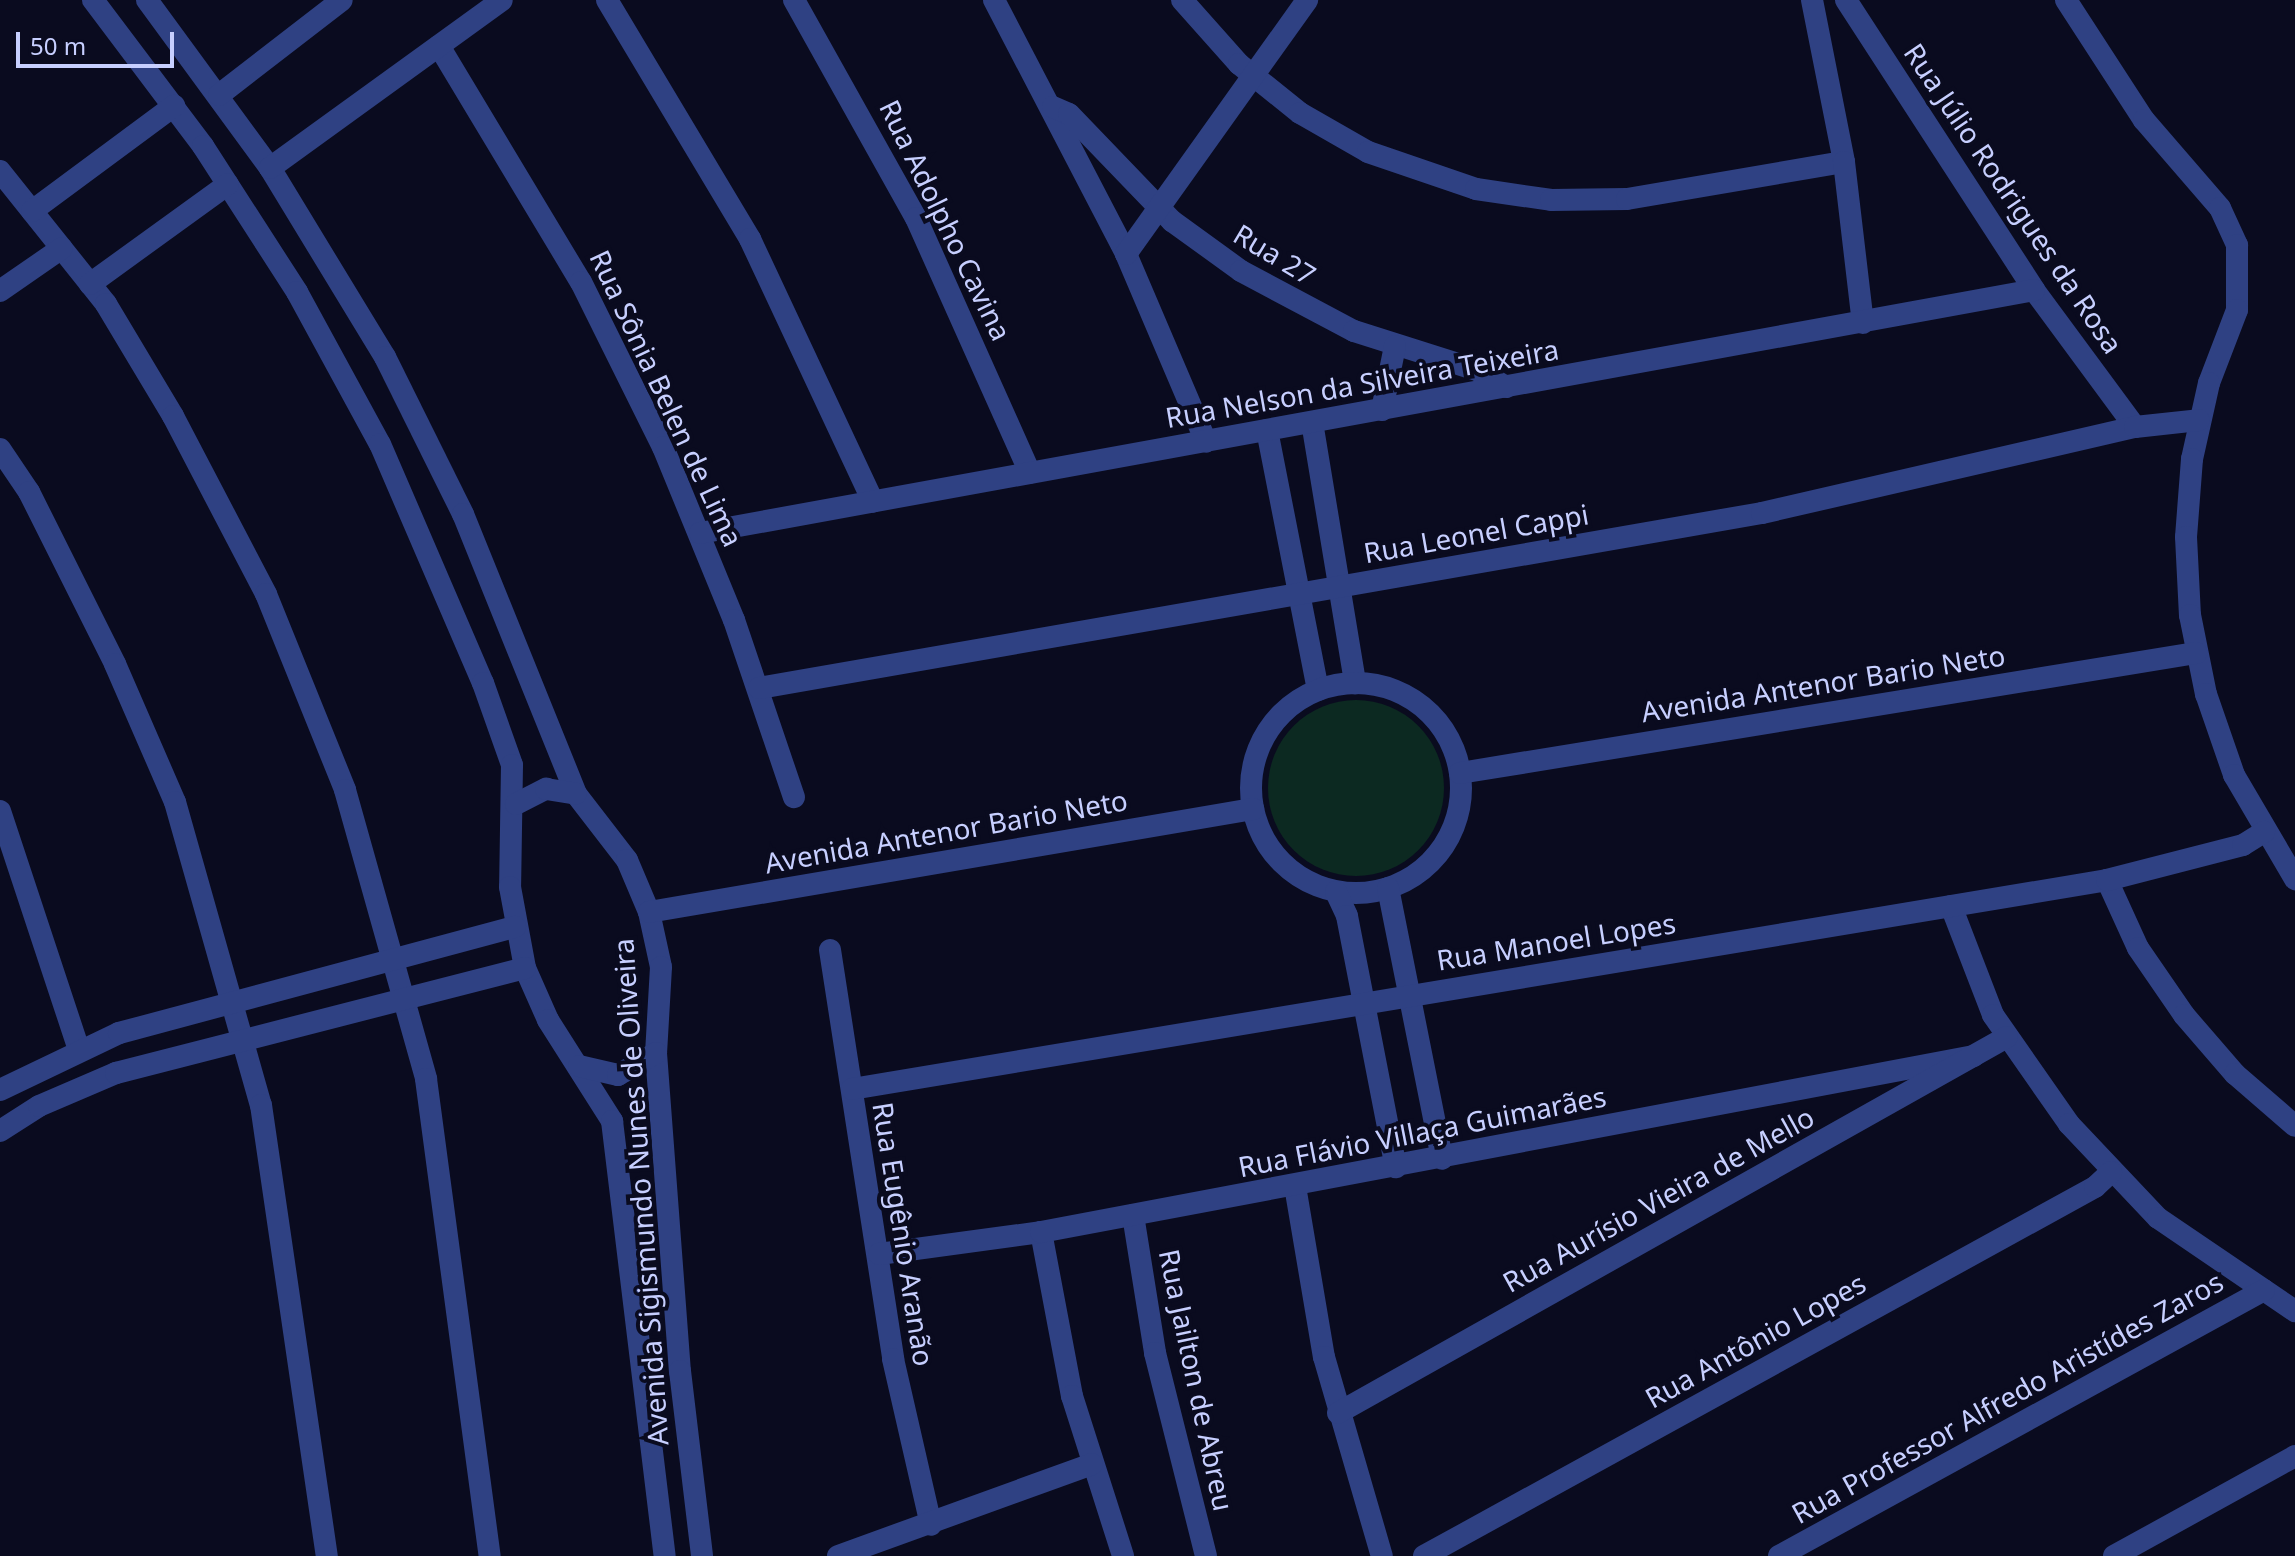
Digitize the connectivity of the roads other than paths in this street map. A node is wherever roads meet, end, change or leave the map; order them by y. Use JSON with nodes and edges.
{"nodes":[{"id":1,"x":93,"y":0,"type":"edge"},
{"id":2,"x":147,"y":0,"type":"edge"},
{"id":3,"x":342,"y":0,"type":"edge"},
{"id":4,"x":502,"y":0,"type":"edge"},
{"id":5,"x":607,"y":0,"type":"edge"},
{"id":6,"x":794,"y":0,"type":"edge"},
{"id":7,"x":994,"y":0,"type":"edge"},
{"id":8,"x":1182,"y":0,"type":"edge"},
{"id":9,"x":1307,"y":0,"type":"edge"},
{"id":10,"x":1812,"y":0,"type":"edge"},
{"id":11,"x":1846,"y":0,"type":"edge"},
{"id":12,"x":2066,"y":0,"type":"edge"},
{"id":13,"x":439,"y":46,"type":"junction"},
{"id":14,"x":1253,"y":76,"type":"junction"},
{"id":15,"x":219,"y":95,"type":"junction"},
{"id":16,"x":174,"y":106,"type":"junction"},
{"id":17,"x":1053,"y":107,"type":"junction"},
{"id":18,"x":1844,"y":162,"type":"junction"},
{"id":19,"x":270,"y":168,"type":"junction"},
{"id":20,"x":0,"y":171,"type":"edge"},
{"id":21,"x":228,"y":184,"type":"junction"},
{"id":22,"x":1158,"y":208,"type":"junction"},
{"id":23,"x":32,"y":211,"type":"junction"},
{"id":24,"x":62,"y":248,"type":"junction"},
{"id":25,"x":1126,"y":254,"type":"junction"},
{"id":26,"x":90,"y":284,"type":"junction"},
{"id":27,"x":2034,"y":290,"type":"junction"},
{"id":28,"x":0,"y":291,"type":"edge"},
{"id":29,"x":1863,"y":323,"type":"junction"},
{"id":30,"x":1395,"y":346,"type":"junction"},
{"id":31,"x":1506,"y":387,"type":"junction"},
{"id":32,"x":1382,"y":410,"type":"junction"},
{"id":33,"x":2199,"y":420,"type":"junction"},
{"id":34,"x":1312,"y":422,"type":"junction"},
{"id":35,"x":2135,"y":427,"type":"junction"},
{"id":36,"x":1267,"y":430,"type":"junction"},
{"id":37,"x":1206,"y":442,"type":"junction"},
{"id":38,"x":0,"y":449,"type":"edge"},
{"id":39,"x":1030,"y":473,"type":"junction"},
{"id":40,"x":873,"y":502,"type":"junction"},
{"id":41,"x":700,"y":533,"type":"junction"},
{"id":42,"x":1339,"y":587,"type":"junction"},
{"id":43,"x":1300,"y":594,"type":"junction"},
{"id":44,"x":2196,"y":653,"type":"junction"},
{"id":45,"x":1355,"y":683,"type":"junction"},
{"id":46,"x":759,"y":688,"type":"junction"},
{"id":47,"x":1318,"y":690,"type":"junction"},
{"id":48,"x":1460,"y":773,"type":"junction"},
{"id":49,"x":576,"y":794,"type":"junction"},
{"id":50,"x":794,"y":797,"type":"dead end"},
{"id":51,"x":516,"y":804,"type":"junction"},
{"id":52,"x":1253,"y":809,"type":"junction"},
{"id":53,"x":0,"y":811,"type":"edge"},
{"id":54,"x":2264,"y":832,"type":"junction"},
{"id":55,"x":2295,"y":879,"type":"edge"},
{"id":56,"x":2107,"y":880,"type":"junction"},
{"id":57,"x":1388,"y":888,"type":"junction"},
{"id":58,"x":1336,"y":892,"type":"junction"},
{"id":59,"x":1951,"y":906,"type":"junction"},
{"id":60,"x":649,"y":912,"type":"junction"},
{"id":61,"x":515,"y":927,"type":"junction"},
{"id":62,"x":830,"y":950,"type":"dead end"},
{"id":63,"x":393,"y":960,"type":"junction"},
{"id":64,"x":525,"y":968,"type":"junction"},
{"id":65,"x":1410,"y":996,"type":"junction"},
{"id":66,"x":404,"y":999,"type":"junction"},
{"id":67,"x":232,"y":1003,"type":"junction"},
{"id":68,"x":1365,"y":1004,"type":"junction"},
{"id":69,"x":2007,"y":1037,"type":"junction"},
{"id":70,"x":243,"y":1040,"type":"junction"},
{"id":71,"x":79,"y":1050,"type":"junction"},
{"id":72,"x":656,"y":1053,"type":"junction"},
{"id":73,"x":1974,"y":1056,"type":"junction"},
{"id":74,"x":579,"y":1066,"type":"junction"},
{"id":75,"x":852,"y":1089,"type":"junction"},
{"id":76,"x":0,"y":1090,"type":"edge"},
{"id":77,"x":2295,"y":1126,"type":"edge"},
{"id":78,"x":0,"y":1131,"type":"edge"},
{"id":79,"x":1442,"y":1159,"type":"junction"},
{"id":80,"x":1396,"y":1167,"type":"junction"},
{"id":81,"x":2111,"y":1172,"type":"junction"},
{"id":82,"x":1295,"y":1186,"type":"junction"},
{"id":83,"x":1133,"y":1215,"type":"junction"},
{"id":84,"x":1041,"y":1232,"type":"junction"},
{"id":85,"x":879,"y":1254,"type":"junction"},
{"id":86,"x":2264,"y":1290,"type":"junction"},
{"id":87,"x":2295,"y":1311,"type":"edge"},
{"id":88,"x":1338,"y":1413,"type":"junction"},
{"id":89,"x":2295,"y":1456,"type":"edge"},
{"id":90,"x":1092,"y":1464,"type":"junction"},
{"id":91,"x":931,"y":1525,"type":"junction"},
{"id":92,"x":327,"y":1556,"type":"edge"},
{"id":93,"x":490,"y":1556,"type":"edge"},
{"id":94,"x":665,"y":1556,"type":"edge"},
{"id":95,"x":702,"y":1556,"type":"edge"},
{"id":96,"x":838,"y":1556,"type":"edge"},
{"id":97,"x":1123,"y":1556,"type":"edge"},
{"id":98,"x":1206,"y":1556,"type":"edge"},
{"id":99,"x":1382,"y":1556,"type":"edge"},
{"id":100,"x":1424,"y":1556,"type":"edge"},
{"id":101,"x":1779,"y":1556,"type":"edge"},
{"id":102,"x":2114,"y":1556,"type":"edge"}],
"edges":[{"from":1,"to":16,"type":"street","name":"Avenida Sigismundo Nunes de Oliveira"},
{"from":2,"to":15,"type":"street","name":"Avenida Sigismundo Nunes de Oliveira"},
{"from":3,"to":15,"type":"street"},
{"from":4,"to":13,"type":"street"},
{"from":5,"to":40,"type":"street"},
{"from":6,"to":39,"type":"street","name":"Rua Adolpho Cavina"},
{"from":7,"to":17,"type":"street"},
{"from":8,"to":14,"type":"street"},
{"from":9,"to":14,"type":"street"},
{"from":10,"to":18,"type":"street"},
{"from":11,"to":27,"type":"street","name":"Rua Júlio Rodrigues da Rosa"},
{"from":12,"to":33,"type":"street"},
{"from":13,"to":19,"type":"street"},
{"from":13,"to":41,"type":"street","name":"Rua Sônia Belen de Lima"},
{"from":14,"to":18,"type":"street"},
{"from":14,"to":22,"type":"street"},
{"from":15,"to":19,"type":"street","name":"Avenida Sigismundo Nunes de Oliveira"},
{"from":16,"to":21,"type":"street","name":"Avenida Sigismundo Nunes de Oliveira"},
{"from":16,"to":23,"type":"street"},
{"from":17,"to":22,"type":"street","name":"Rua 27"},
{"from":17,"to":25,"type":"street"},
{"from":18,"to":29,"type":"street"},
{"from":19,"to":49,"type":"street","name":"Avenida Sigismundo Nunes de Oliveira"},
{"from":20,"to":23,"type":"street"},
{"from":21,"to":26,"type":"street"},
{"from":21,"to":51,"type":"street","name":"Avenida Sigismundo Nunes de Oliveira"},
{"from":22,"to":25,"type":"street"},
{"from":22,"to":30,"type":"street","name":"Rua 27"},
{"from":23,"to":24,"type":"street"},
{"from":24,"to":26,"type":"street"},
{"from":24,"to":28,"type":"street"},
{"from":25,"to":37,"type":"street"},
{"from":26,"to":63,"type":"street"},
{"from":27,"to":29,"type":"street","name":"Rua Nelson da Silveira Teixeira"},
{"from":27,"to":35,"type":"street","name":"Rua Júlio Rodrigues da Rosa"},
{"from":29,"to":31,"type":"street","name":"Rua Nelson da Silveira Teixeira"},
{"from":30,"to":31,"type":"street","name":"Rua 27"},
{"from":30,"to":32,"type":"street"},
{"from":31,"to":32,"type":"street","name":"Rua Nelson da Silveira Teixeira"},
{"from":32,"to":34,"type":"street","name":"Rua Nelson da Silveira Teixeira"},
{"from":33,"to":35,"type":"street","name":"Rua Leonel Cappi"},
{"from":33,"to":44,"type":"street"},
{"from":34,"to":36,"type":"street","name":"Rua Nelson da Silveira Teixeira"},
{"from":34,"to":42,"type":"street"},
{"from":35,"to":42,"type":"street","name":"Rua Leonel Cappi"},
{"from":36,"to":37,"type":"street","name":"Rua Nelson da Silveira Teixeira"},
{"from":36,"to":43,"type":"street"},
{"from":37,"to":39,"type":"street","name":"Rua Nelson da Silveira Teixeira"},
{"from":38,"to":67,"type":"street"},
{"from":39,"to":40,"type":"street","name":"Rua Nelson da Silveira Teixeira"},
{"from":40,"to":41,"type":"street","name":"Rua Nelson da Silveira Teixeira"},
{"from":41,"to":46,"type":"street","name":"Rua Sônia Belen de Lima"},
{"from":42,"to":43,"type":"street","name":"Rua Leonel Cappi"},
{"from":42,"to":45,"type":"street"},
{"from":43,"to":46,"type":"street","name":"Rua Leonel Cappi"},
{"from":43,"to":47,"type":"street"},
{"from":44,"to":48,"type":"street","name":"Avenida Antenor Bario Neto"},
{"from":44,"to":54,"type":"street"},
{"from":45,"to":47,"type":"street"},
{"from":45,"to":48,"type":"street"},
{"from":46,"to":50,"type":"street","name":"Rua Sônia Belen de Lima"},
{"from":47,"to":52,"type":"street"},
{"from":48,"to":57,"type":"street"},
{"from":49,"to":51,"type":"street"},
{"from":49,"to":60,"type":"street","name":"Avenida Sigismundo Nunes de Oliveira"},
{"from":51,"to":61,"type":"street","name":"Avenida Sigismundo Nunes de Oliveira"},
{"from":52,"to":58,"type":"street"},
{"from":52,"to":60,"type":"street","name":"Avenida Antenor Bario Neto"},
{"from":53,"to":71,"type":"street"},
{"from":54,"to":55,"type":"street"},
{"from":54,"to":56,"type":"street","name":"Rua Manoel Lopes"},
{"from":56,"to":59,"type":"street","name":"Rua Manoel Lopes"},
{"from":56,"to":77,"type":"street"},
{"from":57,"to":58,"type":"street"},
{"from":57,"to":65,"type":"street"},
{"from":58,"to":68,"type":"street"},
{"from":59,"to":65,"type":"street","name":"Rua Manoel Lopes"},
{"from":59,"to":69,"type":"street"},
{"from":60,"to":72,"type":"street","name":"Avenida Sigismundo Nunes de Oliveira"},
{"from":61,"to":63,"type":"street"},
{"from":61,"to":64,"type":"street","name":"Avenida Sigismundo Nunes de Oliveira"},
{"from":62,"to":75,"type":"street","name":"Rua Eugênio Aranão"},
{"from":63,"to":66,"type":"street"},
{"from":63,"to":67,"type":"street"},
{"from":64,"to":66,"type":"street"},
{"from":64,"to":74,"type":"street","name":"Avenida Sigismundo Nunes de Oliveira"},
{"from":65,"to":68,"type":"street","name":"Rua Manoel Lopes"},
{"from":65,"to":79,"type":"street"},
{"from":66,"to":70,"type":"street"},
{"from":66,"to":93,"type":"street"},
{"from":67,"to":70,"type":"street"},
{"from":67,"to":71,"type":"street"},
{"from":68,"to":75,"type":"street","name":"Rua Manoel Lopes"},
{"from":68,"to":80,"type":"street"},
{"from":69,"to":73,"type":"street","name":"Rua Aurísio Vieira de Mello"},
{"from":69,"to":81,"type":"street"},
{"from":70,"to":78,"type":"street"},
{"from":70,"to":92,"type":"street"},
{"from":71,"to":76,"type":"street"},
{"from":72,"to":74,"type":"street"},
{"from":72,"to":95,"type":"street","name":"Avenida Sigismundo Nunes de Oliveira"},
{"from":73,"to":79,"type":"street","name":"Rua Flávio Villaça Guimarães"},
{"from":73,"to":88,"type":"street","name":"Rua Aurísio Vieira de Mello"},
{"from":74,"to":94,"type":"street","name":"Avenida Sigismundo Nunes de Oliveira"},
{"from":75,"to":85,"type":"street","name":"Rua Eugênio Aranão"},
{"from":79,"to":80,"type":"street","name":"Rua Flávio Villaça Guimarães"},
{"from":80,"to":82,"type":"street","name":"Rua Flávio Villaça Guimarães"},
{"from":81,"to":86,"type":"street"},
{"from":81,"to":100,"type":"street","name":"Rua Antônio Lopes"},
{"from":82,"to":83,"type":"street","name":"Rua Flávio Villaça Guimarães"},
{"from":82,"to":88,"type":"street"},
{"from":83,"to":84,"type":"street","name":"Rua Flávio Villaça Guimarães"},
{"from":83,"to":98,"type":"street","name":"Rua Jailton de Abreu"},
{"from":84,"to":85,"type":"street","name":"Rua Flávio Villaça Guimarães"},
{"from":84,"to":90,"type":"street"},
{"from":85,"to":91,"type":"street","name":"Rua Eugênio Aranão"},
{"from":86,"to":87,"type":"street"},
{"from":86,"to":101,"type":"street","name":"Rua Professor Alfredo Aristídes Zaros"},
{"from":88,"to":99,"type":"street"},
{"from":89,"to":102,"type":"street"},
{"from":90,"to":91,"type":"street"},
{"from":90,"to":97,"type":"street"},
{"from":91,"to":96,"type":"street"}]}
